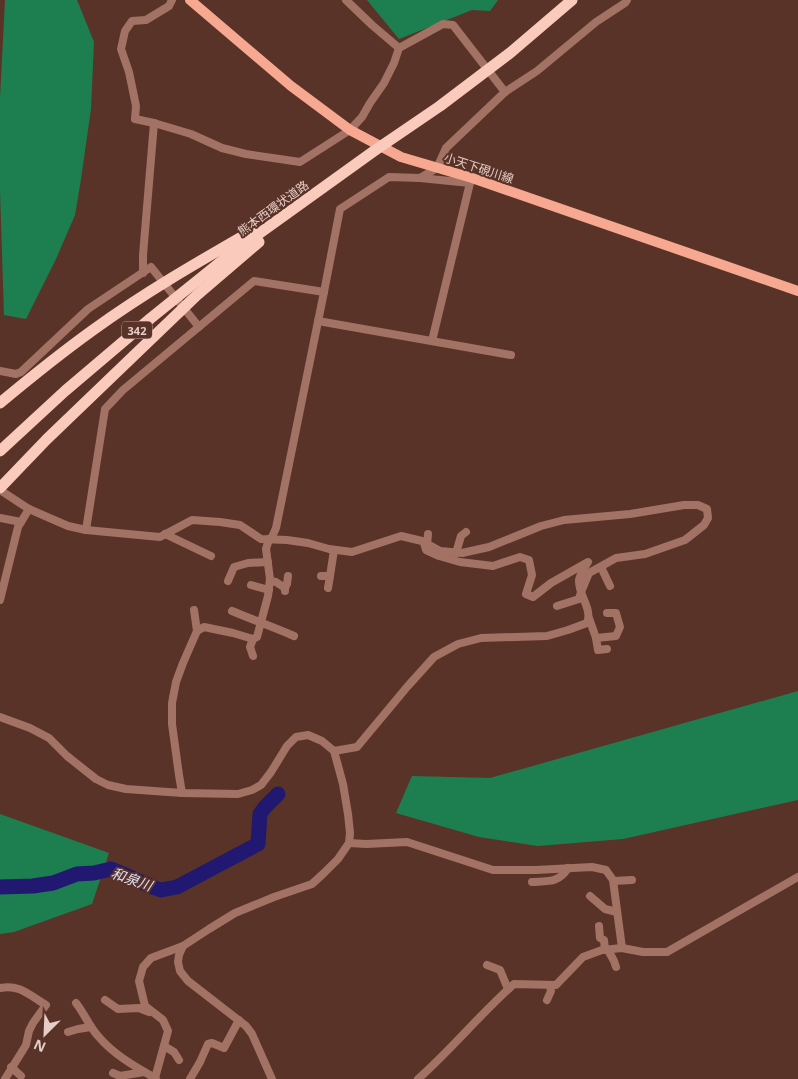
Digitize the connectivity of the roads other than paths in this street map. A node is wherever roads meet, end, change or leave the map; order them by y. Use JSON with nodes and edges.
{"nodes":[{"id":1,"x":172,"y":0,"type":"edge"},
{"id":2,"x":190,"y":0,"type":"edge"},
{"id":3,"x":346,"y":0,"type":"edge"},
{"id":4,"x":572,"y":0,"type":"edge"},
{"id":5,"x":627,"y":0,"type":"edge"},
{"id":6,"x":399,"y":48,"type":"junction"},
{"id":7,"x":505,"y":92,"type":"junction"},
{"id":8,"x":154,"y":124,"type":"junction"},
{"id":9,"x":353,"y":131,"type":"junction"},
{"id":10,"x":437,"y":168,"type":"junction"},
{"id":11,"x":420,"y":178,"type":"junction"},
{"id":12,"x":471,"y":181,"type":"junction"},
{"id":13,"x":316,"y":194,"type":"junction"},
{"id":14,"x":281,"y":218,"type":"junction"},
{"id":15,"x":144,"y":273,"type":"junction"},
{"id":16,"x":324,"y":292,"type":"junction"},
{"id":17,"x":798,"y":292,"type":"edge"},
{"id":18,"x":318,"y":321,"type":"junction"},
{"id":19,"x":199,"y":327,"type":"junction"},
{"id":20,"x":432,"y":341,"type":"junction"},
{"id":21,"x":511,"y":355,"type":"dead end"},
{"id":22,"x":0,"y":371,"type":"edge"},
{"id":23,"x":0,"y":403,"type":"edge"},
{"id":24,"x":0,"y":451,"type":"edge"},
{"id":25,"x":0,"y":489,"type":"edge"},
{"id":26,"x":29,"y":509,"type":"junction"},
{"id":27,"x":0,"y":518,"type":"edge"},
{"id":28,"x":21,"y":522,"type":"junction"},
{"id":29,"x":86,"y":530,"type":"junction"},
{"id":30,"x":466,"y":532,"type":"dead end"},
{"id":31,"x":165,"y":534,"type":"junction"},
{"id":32,"x":428,"y":534,"type":"dead end"},
{"id":33,"x":269,"y":540,"type":"junction"},
{"id":34,"x":426,"y":544,"type":"junction"},
{"id":35,"x":334,"y":550,"type":"junction"},
{"id":36,"x":456,"y":552,"type":"junction"},
{"id":37,"x":210,"y":556,"type":"dead end"},
{"id":38,"x":268,"y":562,"type":"junction"},
{"id":39,"x":600,"y":566,"type":"junction"},
{"id":40,"x":288,"y":576,"type":"dead end"},
{"id":41,"x":321,"y":576,"type":"dead end"},
{"id":42,"x":330,"y":576,"type":"junction"},
{"id":43,"x":228,"y":581,"type":"dead end"},
{"id":44,"x":270,"y":581,"type":"junction"},
{"id":45,"x":251,"y":585,"type":"dead end"},
{"id":46,"x":610,"y":586,"type":"dead end"},
{"id":47,"x":328,"y":588,"type":"dead end"},
{"id":48,"x":269,"y":590,"type":"junction"},
{"id":49,"x":581,"y":592,"type":"junction"},
{"id":50,"x":0,"y":600,"type":"edge"},
{"id":51,"x":557,"y":606,"type":"dead end"},
{"id":52,"x":194,"y":610,"type":"dead end"},
{"id":53,"x":232,"y":611,"type":"dead end"},
{"id":54,"x":607,"y":613,"type":"dead end"},
{"id":55,"x":590,"y":618,"type":"junction"},
{"id":56,"x":261,"y":623,"type":"junction"},
{"id":57,"x":197,"y":631,"type":"junction"},
{"id":58,"x":294,"y":636,"type":"dead end"},
{"id":59,"x":596,"y":638,"type":"junction"},
{"id":60,"x":253,"y":639,"type":"junction"},
{"id":61,"x":607,"y":649,"type":"dead end"},
{"id":62,"x":253,"y":656,"type":"dead end"},
{"id":63,"x":0,"y":717,"type":"edge"},
{"id":64,"x":334,"y":750,"type":"junction"},
{"id":65,"x":182,"y":793,"type":"junction"},
{"id":66,"x":349,"y":843,"type":"junction"},
{"id":67,"x":568,"y":868,"type":"junction"},
{"id":68,"x":798,"y":877,"type":"edge"},
{"id":69,"x":632,"y":880,"type":"dead end"},
{"id":70,"x":614,"y":881,"type":"junction"},
{"id":71,"x":532,"y":882,"type":"dead end"},
{"id":72,"x":590,"y":896,"type":"dead end"},
{"id":73,"x":617,"y":912,"type":"junction"},
{"id":74,"x":599,"y":926,"type":"dead end"},
{"id":75,"x":182,"y":946,"type":"junction"},
{"id":76,"x":622,"y":948,"type":"junction"},
{"id":77,"x":606,"y":950,"type":"junction"},
{"id":78,"x":487,"y":965,"type":"dead end"},
{"id":79,"x":616,"y":967,"type":"dead end"},
{"id":80,"x":550,"y":986,"type":"junction"},
{"id":81,"x":0,"y":988,"type":"edge"},
{"id":82,"x":508,"y":989,"type":"junction"},
{"id":83,"x":105,"y":1000,"type":"dead end"},
{"id":84,"x":546,"y":1000,"type":"dead end"},
{"id":85,"x":76,"y":1003,"type":"dead end"},
{"id":86,"x":154,"y":1013,"type":"junction"},
{"id":87,"x":239,"y":1020,"type":"junction"},
{"id":88,"x":91,"y":1027,"type":"junction"},
{"id":89,"x":68,"y":1032,"type":"dead end"},
{"id":90,"x":164,"y":1046,"type":"junction"},
{"id":91,"x":180,"y":1060,"type":"dead end"},
{"id":92,"x":11,"y":1067,"type":"junction"},
{"id":93,"x":113,"y":1073,"type":"dead end"},
{"id":94,"x":143,"y":1075,"type":"edge"},
{"id":95,"x":21,"y":1076,"type":"dead end"},
{"id":96,"x":155,"y":1078,"type":"edge"},
{"id":97,"x":5,"y":1079,"type":"edge"},
{"id":98,"x":190,"y":1079,"type":"edge"},
{"id":99,"x":272,"y":1079,"type":"edge"},
{"id":100,"x":418,"y":1079,"type":"edge"}],
"edges":[{"from":1,"to":8,"type":"street"},
{"from":2,"to":9,"type":"main road","name":"小天下硯川線"},
{"from":3,"to":6,"type":"street"},
{"from":4,"to":13,"type":"highway","name":"熊本西環状道路","number":"342"},
{"from":5,"to":7,"type":"street"},
{"from":6,"to":7,"type":"street"},
{"from":6,"to":9,"type":"street"},
{"from":7,"to":10,"type":"street"},
{"from":8,"to":9,"type":"street"},
{"from":8,"to":15,"type":"street"},
{"from":9,"to":10,"type":"main road","name":"小天下硯川線"},
{"from":10,"to":11,"type":"street"},
{"from":10,"to":12,"type":"main road","name":"小天下硯川線"},
{"from":11,"to":12,"type":"street"},
{"from":11,"to":16,"type":"street"},
{"from":12,"to":17,"type":"main road","name":"小天下硯川線"},
{"from":12,"to":20,"type":"street"},
{"from":13,"to":14,"type":"highway","name":"熊本西環状道路","number":"342"},
{"from":13,"to":25,"type":"highway"},
{"from":14,"to":23,"type":"highway"},
{"from":14,"to":24,"type":"highway","name":"熊本西環状道路","number":"342"},
{"from":15,"to":19,"type":"street"},
{"from":15,"to":22,"type":"street"},
{"from":16,"to":18,"type":"street"},
{"from":16,"to":19,"type":"street"},
{"from":18,"to":20,"type":"street"},
{"from":18,"to":33,"type":"street"},
{"from":19,"to":29,"type":"street"},
{"from":20,"to":21,"type":"street"},
{"from":25,"to":26,"type":"street"},
{"from":26,"to":28,"type":"street"},
{"from":26,"to":29,"type":"street"},
{"from":27,"to":28,"type":"street"},
{"from":28,"to":50,"type":"street"},
{"from":29,"to":31,"type":"street"},
{"from":30,"to":36,"type":"street"},
{"from":31,"to":33,"type":"street"},
{"from":31,"to":37,"type":"street"},
{"from":32,"to":34,"type":"street"},
{"from":33,"to":35,"type":"street"},
{"from":33,"to":38,"type":"street"},
{"from":34,"to":35,"type":"street"},
{"from":34,"to":36,"type":"street"},
{"from":34,"to":49,"type":"street"},
{"from":35,"to":42,"type":"street"},
{"from":36,"to":39,"type":"street"},
{"from":38,"to":43,"type":"street"},
{"from":38,"to":44,"type":"street"},
{"from":39,"to":46,"type":"street"},
{"from":39,"to":49,"type":"street"},
{"from":40,"to":44,"type":"street"},
{"from":41,"to":42,"type":"street"},
{"from":42,"to":47,"type":"street"},
{"from":44,"to":48,"type":"street"},
{"from":45,"to":48,"type":"street"},
{"from":48,"to":56,"type":"street"},
{"from":49,"to":51,"type":"street"},
{"from":49,"to":55,"type":"street"},
{"from":52,"to":57,"type":"street"},
{"from":53,"to":56,"type":"street"},
{"from":54,"to":59,"type":"street"},
{"from":55,"to":59,"type":"street"},
{"from":55,"to":64,"type":"street"},
{"from":56,"to":58,"type":"street"},
{"from":56,"to":60,"type":"street"},
{"from":57,"to":60,"type":"street"},
{"from":57,"to":65,"type":"street"},
{"from":59,"to":61,"type":"street"},
{"from":60,"to":62,"type":"street"},
{"from":63,"to":65,"type":"street"},
{"from":64,"to":65,"type":"street"},
{"from":64,"to":66,"type":"street"},
{"from":66,"to":67,"type":"street"},
{"from":66,"to":75,"type":"street"},
{"from":67,"to":70,"type":"street"},
{"from":67,"to":71,"type":"street"},
{"from":68,"to":76,"type":"street"},
{"from":69,"to":70,"type":"street"},
{"from":70,"to":73,"type":"street"},
{"from":72,"to":73,"type":"street"},
{"from":73,"to":76,"type":"street"},
{"from":74,"to":77,"type":"street"},
{"from":75,"to":86,"type":"street"},
{"from":75,"to":87,"type":"street"},
{"from":76,"to":77,"type":"street"},
{"from":77,"to":79,"type":"street"},
{"from":77,"to":80,"type":"street"},
{"from":78,"to":82,"type":"street"},
{"from":80,"to":82,"type":"street"},
{"from":80,"to":84,"type":"street"},
{"from":81,"to":92,"type":"street"},
{"from":82,"to":100,"type":"street"},
{"from":83,"to":86,"type":"street"},
{"from":85,"to":88,"type":"street"},
{"from":86,"to":90,"type":"street"},
{"from":87,"to":98,"type":"street"},
{"from":87,"to":99,"type":"street"},
{"from":88,"to":89,"type":"street"},
{"from":88,"to":94,"type":"street"},
{"from":90,"to":91,"type":"street"},
{"from":90,"to":96,"type":"street"},
{"from":92,"to":95,"type":"street"},
{"from":92,"to":97,"type":"street"},
{"from":93,"to":94,"type":"street"},
{"from":94,"to":96,"type":"street"}]}
